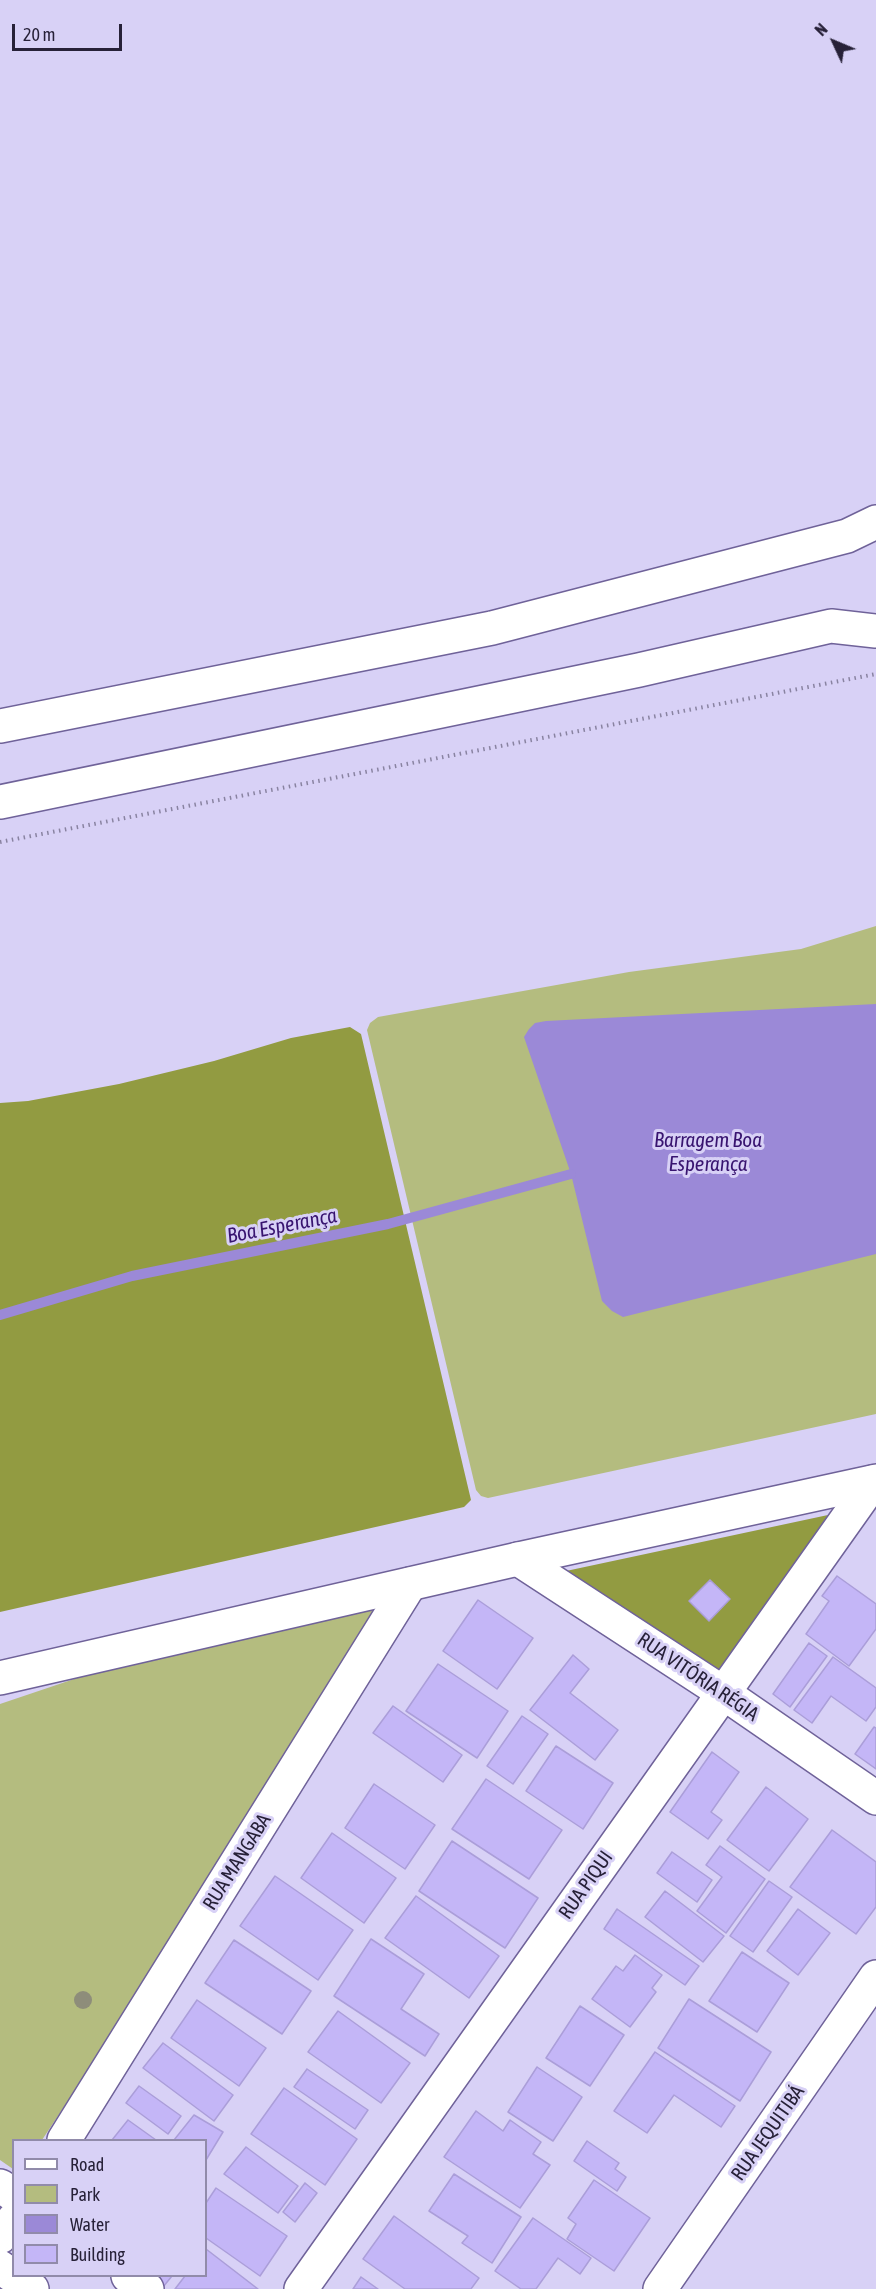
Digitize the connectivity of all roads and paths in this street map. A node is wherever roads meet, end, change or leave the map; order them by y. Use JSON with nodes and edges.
{"nodes":[{"id":1,"x":876,"y":522,"type":"edge"},
{"id":2,"x":876,"y":631,"type":"edge"},
{"id":3,"x":876,"y":674,"type":"edge"},
{"id":4,"x":0,"y":726,"type":"edge"},
{"id":5,"x":0,"y":802,"type":"edge"},
{"id":6,"x":0,"y":842,"type":"edge"},
{"id":7,"x":874,"y":1482,"type":"edge"},
{"id":8,"x":518,"y":1559,"type":"junction"},
{"id":9,"x":410,"y":1584,"type":"junction"},
{"id":10,"x":0,"y":1678,"type":"edge"},
{"id":11,"x":722,"y":1692,"type":"junction"},
{"id":12,"x":876,"y":1798,"type":"edge"},
{"id":13,"x":876,"y":1977,"type":"edge"},
{"id":14,"x":65,"y":2139,"type":"edge"},
{"id":15,"x":12,"y":2222,"type":"edge"},
{"id":16,"x":0,"y":2237,"type":"edge"},
{"id":17,"x":15,"y":2277,"type":"edge"},
{"id":18,"x":129,"y":2277,"type":"edge"},
{"id":19,"x":32,"y":2289,"type":"edge"},
{"id":20,"x":147,"y":2289,"type":"edge"},
{"id":21,"x":301,"y":2289,"type":"edge"},
{"id":22,"x":660,"y":2289,"type":"edge"}],
"edges":[{"from":1,"to":4,"type":"street"},
{"from":2,"to":5,"type":"street"},
{"from":3,"to":6,"type":"path"},
{"from":7,"to":8,"type":"street"},
{"from":7,"to":11,"type":"street","name":"RUA PIQUI"},
{"from":8,"to":9,"type":"street"},
{"from":8,"to":11,"type":"street","name":"RUA VITÓRIA RÉGIA"},
{"from":9,"to":10,"type":"street"},
{"from":9,"to":14,"type":"street","name":"RUA MANGABA"},
{"from":11,"to":12,"type":"street","name":"RUA VITÓRIA RÉGIA"},
{"from":11,"to":21,"type":"street","name":"RUA PIQUI"},
{"from":13,"to":22,"type":"street","name":"RUA JEQUITIBÁ"},
{"from":15,"to":16,"type":"street"},
{"from":17,"to":19,"type":"street"},
{"from":18,"to":20,"type":"street"}]}
